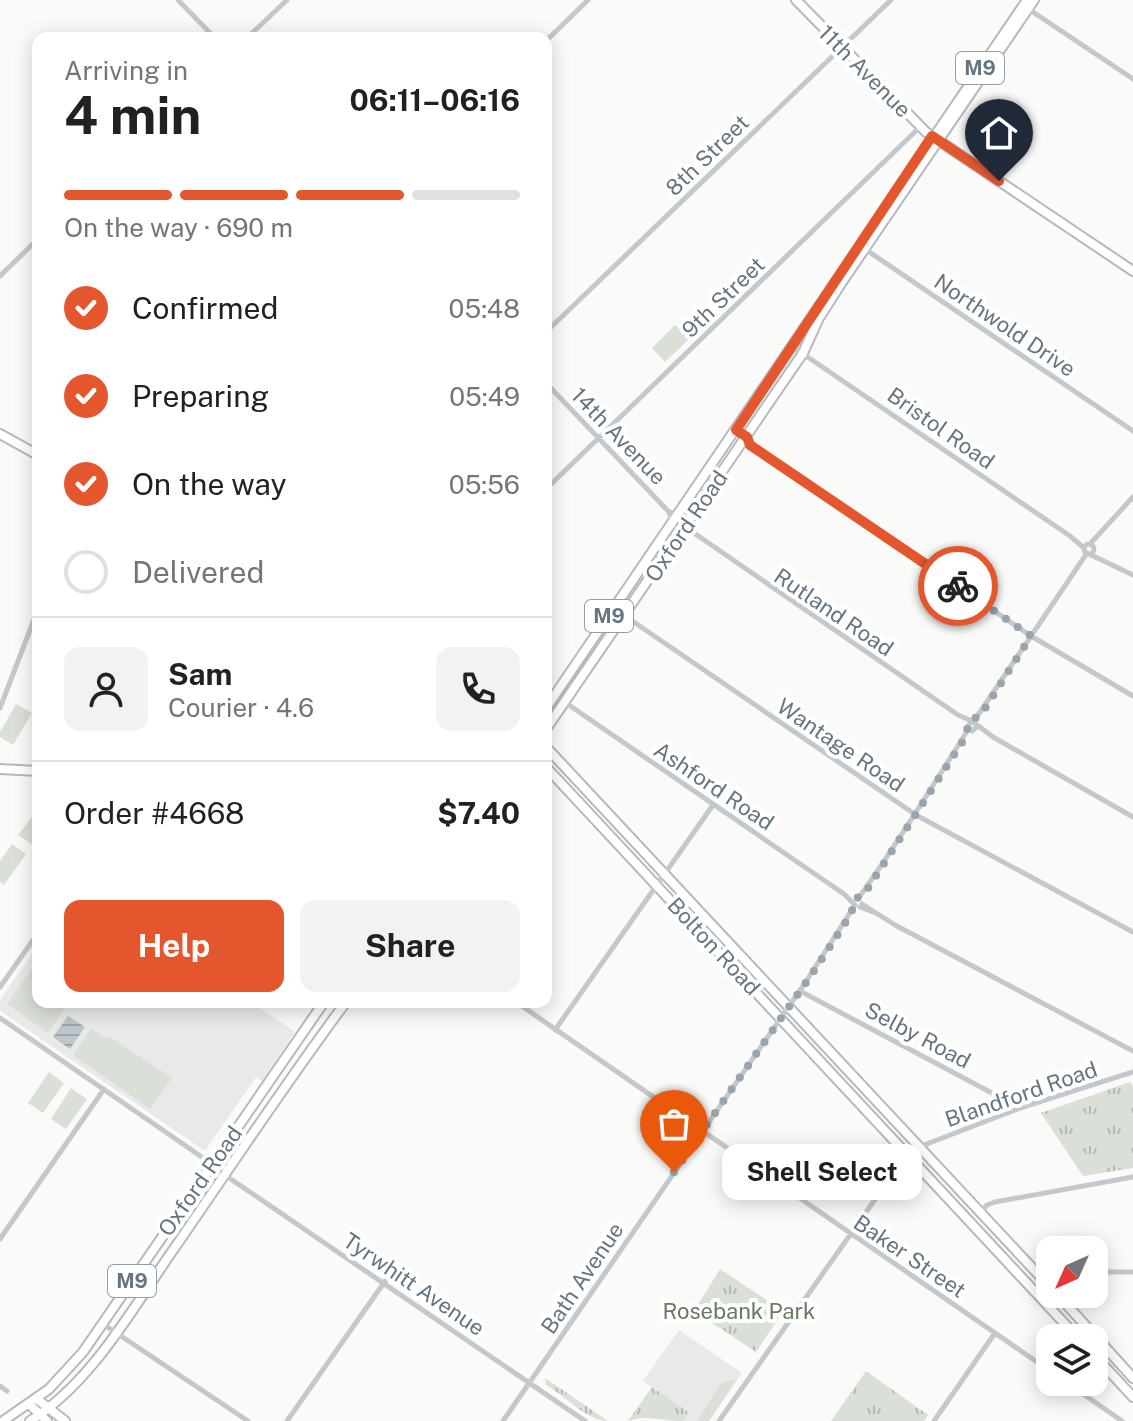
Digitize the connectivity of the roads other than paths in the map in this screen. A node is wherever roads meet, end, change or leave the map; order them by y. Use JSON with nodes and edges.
{"nodes":[{"id":1,"x":178,"y":0,"type":"edge"},
{"id":2,"x":287,"y":0,"type":"edge"},
{"id":3,"x":588,"y":0,"type":"edge"},
{"id":4,"x":796,"y":0,"type":"edge"},
{"id":5,"x":891,"y":0,"type":"edge"},
{"id":6,"x":1034,"y":0,"type":"edge"},
{"id":7,"x":1026,"y":4,"type":"edge"},
{"id":8,"x":209,"y":32,"type":"edge"},
{"id":9,"x":253,"y":32,"type":"edge"},
{"id":10,"x":552,"y":35,"type":"edge"},
{"id":11,"x":842,"y":48,"type":"junction"},
{"id":12,"x":1133,"y":79,"type":"edge"},
{"id":13,"x":920,"y":127,"type":"junction"},
{"id":14,"x":935,"y":138,"type":"junction"},
{"id":15,"x":32,"y":245,"type":"edge"},
{"id":16,"x":862,"y":247,"type":"junction"},
{"id":17,"x":1133,"y":271,"type":"edge"},
{"id":18,"x":0,"y":276,"type":"edge"},
{"id":19,"x":552,"y":326,"type":"edge"},
{"id":20,"x":793,"y":347,"type":"junction"},
{"id":21,"x":803,"y":353,"type":"junction"},
{"id":22,"x":552,"y":389,"type":"edge"},
{"id":23,"x":736,"y":430,"type":"junction"},
{"id":24,"x":1133,"y":431,"type":"edge"},
{"id":25,"x":0,"y":434,"type":"edge"},
{"id":26,"x":599,"y":438,"type":"junction"},
{"id":27,"x":730,"y":439,"type":"junction"},
{"id":28,"x":746,"y":443,"type":"junction"},
{"id":29,"x":32,"y":452,"type":"edge"},
{"id":30,"x":552,"y":483,"type":"edge"},
{"id":31,"x":1133,"y":497,"type":"edge"},
{"id":32,"x":669,"y":512,"type":"junction"},
{"id":33,"x":679,"y":513,"type":"junction"},
{"id":34,"x":690,"y":522,"type":"junction"},
{"id":35,"x":671,"y":523,"type":"junction"},
{"id":36,"x":683,"y":532,"type":"junction"},
{"id":37,"x":694,"y":533,"type":"junction"},
{"id":38,"x":1088,"y":549,"type":"junction"},
{"id":39,"x":1133,"y":575,"type":"edge"},
{"id":40,"x":625,"y":616,"type":"junction"},
{"id":41,"x":32,"y":625,"type":"edge"},
{"id":42,"x":1031,"y":636,"type":"junction"},
{"id":43,"x":1133,"y":696,"type":"edge"},
{"id":44,"x":552,"y":699,"type":"edge"},
{"id":45,"x":566,"y":703,"type":"junction"},
{"id":46,"x":0,"y":708,"type":"edge"},
{"id":47,"x":552,"y":721,"type":"edge"},
{"id":48,"x":973,"y":726,"type":"junction"},
{"id":49,"x":552,"y":753,"type":"edge"},
{"id":50,"x":0,"y":769,"type":"edge"},
{"id":51,"x":32,"y":771,"type":"edge"},
{"id":52,"x":552,"y":773,"type":"edge"},
{"id":53,"x":713,"y":805,"type":"junction"},
{"id":54,"x":916,"y":815,"type":"junction"},
{"id":55,"x":1133,"y":817,"type":"edge"},
{"id":56,"x":664,"y":873,"type":"junction"},
{"id":57,"x":656,"y":883,"type":"junction"},
{"id":58,"x":858,"y":904,"type":"junction"},
{"id":59,"x":1133,"y":932,"type":"edge"},
{"id":60,"x":32,"y":942,"type":"edge"},
{"id":61,"x":0,"y":987,"type":"edge"},
{"id":62,"x":800,"y":991,"type":"junction"},
{"id":63,"x":788,"y":1007,"type":"junction"},
{"id":64,"x":320,"y":1008,"type":"edge"},
{"id":65,"x":342,"y":1008,"type":"edge"},
{"id":66,"x":524,"y":1008,"type":"edge"},
{"id":67,"x":0,"y":1018,"type":"edge"},
{"id":68,"x":780,"y":1018,"type":"junction"},
{"id":69,"x":555,"y":1030,"type":"junction"},
{"id":70,"x":1133,"y":1051,"type":"edge"},
{"id":71,"x":1133,"y":1072,"type":"edge"},
{"id":72,"x":104,"y":1089,"type":"junction"},
{"id":73,"x":1020,"y":1108,"type":"junction"},
{"id":74,"x":701,"y":1133,"type":"junction"},
{"id":75,"x":919,"y":1147,"type":"junction"},
{"id":76,"x":907,"y":1154,"type":"junction"},
{"id":77,"x":212,"y":1164,"type":"junction"},
{"id":78,"x":230,"y":1166,"type":"junction"},
{"id":79,"x":225,"y":1174,"type":"junction"},
{"id":80,"x":1133,"y":1177,"type":"edge"},
{"id":81,"x":981,"y":1212,"type":"junction"},
{"id":82,"x":850,"y":1235,"type":"junction"},
{"id":83,"x":0,"y":1239,"type":"edge"},
{"id":84,"x":1036,"y":1270,"type":"edge"},
{"id":85,"x":1108,"y":1272,"type":"edge"},
{"id":86,"x":1133,"y":1272,"type":"edge"},
{"id":87,"x":388,"y":1277,"type":"dead end"},
{"id":88,"x":384,"y":1283,"type":"junction"},
{"id":89,"x":1070,"y":1308,"type":"edge"},
{"id":90,"x":102,"y":1324,"type":"junction"},
{"id":91,"x":1065,"y":1324,"type":"edge"},
{"id":92,"x":115,"y":1332,"type":"junction"},
{"id":93,"x":995,"y":1333,"type":"junction"},
{"id":94,"x":1036,"y":1361,"type":"edge"},
{"id":95,"x":1108,"y":1370,"type":"edge"},
{"id":96,"x":1133,"y":1378,"type":"edge"},
{"id":97,"x":529,"y":1382,"type":"junction"},
{"id":98,"x":0,"y":1386,"type":"edge"},
{"id":99,"x":7,"y":1391,"type":"dead end"},
{"id":100,"x":1086,"y":1396,"type":"edge"},
{"id":101,"x":1133,"y":1397,"type":"edge"},
{"id":102,"x":33,"y":1401,"type":"junction"},
{"id":103,"x":47,"y":1409,"type":"junction"},
{"id":104,"x":43,"y":1418,"type":"edge"},
{"id":105,"x":3,"y":1421,"type":"edge"},
{"id":106,"x":30,"y":1421,"type":"edge"},
{"id":107,"x":65,"y":1421,"type":"edge"},
{"id":108,"x":248,"y":1421,"type":"edge"},
{"id":109,"x":287,"y":1421,"type":"edge"},
{"id":110,"x":503,"y":1421,"type":"edge"},
{"id":111,"x":585,"y":1421,"type":"edge"},
{"id":112,"x":719,"y":1421,"type":"edge"},
{"id":113,"x":934,"y":1421,"type":"edge"},
{"id":114,"x":1122,"y":1421,"type":"edge"}],
"edges":[{"from":1,"to":8,"type":"street"},
{"from":2,"to":9,"type":"street"},
{"from":3,"to":10,"type":"street"},
{"from":4,"to":11,"type":"main road","name":"11th Avenue"},
{"from":5,"to":11,"type":"street","name":"8th Street"},
{"from":6,"to":7,"type":"main road","name":"Oxford Road","number":"M9"},
{"from":7,"to":12,"type":"street"},
{"from":7,"to":14,"type":"main road","name":"Oxford Road","number":"M9"},
{"from":11,"to":13,"type":"main road","name":"11th Avenue"},
{"from":11,"to":19,"type":"street","name":"8th Street"},
{"from":13,"to":14,"type":"main road","name":"11th Avenue"},
{"from":13,"to":26,"type":"street","name":"9th Street"},
{"from":14,"to":16,"type":"main road","name":"Oxford Road","number":"M9"},
{"from":14,"to":17,"type":"main road","name":"11th Avenue"},
{"from":15,"to":18,"type":"street"},
{"from":16,"to":20,"type":"main road","name":"Oxford Road","number":"M9"},
{"from":16,"to":21,"type":"main road","name":"Oxford Road","number":"M9"},
{"from":16,"to":24,"type":"street","name":"Northwold Drive"},
{"from":20,"to":21,"type":"street","name":"Bristol Road"},
{"from":20,"to":23,"type":"main road","name":"Oxford Road","number":"M9"},
{"from":21,"to":28,"type":"main road","name":"Oxford Road","number":"M9"},
{"from":21,"to":38,"type":"street","name":"Bristol Road"},
{"from":22,"to":26,"type":"street","name":"14th Avenue"},
{"from":23,"to":27,"type":"main road","name":"Oxford Road","number":"M9"},
{"from":23,"to":28,"type":"street"},
{"from":25,"to":29,"type":"main road"},
{"from":26,"to":30,"type":"street","name":"9th Street"},
{"from":26,"to":32,"type":"street","name":"14th Avenue"},
{"from":27,"to":28,"type":"street"},
{"from":27,"to":33,"type":"main road","name":"Oxford Road","number":"M9"},
{"from":28,"to":34,"type":"main road","name":"Oxford Road","number":"M9"},
{"from":28,"to":42,"type":"street"},
{"from":31,"to":38,"type":"street","name":"Bath Avenue"},
{"from":32,"to":33,"type":"street"},
{"from":32,"to":35,"type":"street"},
{"from":33,"to":34,"type":"street"},
{"from":33,"to":35,"type":"main road","name":"Oxford Road","number":"M9"},
{"from":34,"to":36,"type":"main road","name":"Oxford Road","number":"M9"},
{"from":34,"to":37,"type":"street"},
{"from":35,"to":36,"type":"street"},
{"from":35,"to":44,"type":"main road","name":"Oxford Road","number":"M9"},
{"from":36,"to":37,"type":"street"},
{"from":36,"to":40,"type":"main road","name":"Oxford Road","number":"M9"},
{"from":37,"to":48,"type":"street","name":"Rutland Road"},
{"from":38,"to":39,"type":"street","name":"Bristol Road"},
{"from":38,"to":42,"type":"street","name":"Bath Avenue"},
{"from":40,"to":45,"type":"main road","name":"Oxford Road","number":"M9"},
{"from":40,"to":54,"type":"street","name":"Wantage Road"},
{"from":41,"to":46,"type":"street"},
{"from":42,"to":43,"type":"street"},
{"from":42,"to":48,"type":"street","name":"Bath Avenue"},
{"from":45,"to":47,"type":"main road","name":"Oxford Road","number":"M9"},
{"from":45,"to":53,"type":"street","name":"Ashford Road"},
{"from":48,"to":54,"type":"street","name":"Bath Avenue"},
{"from":48,"to":55,"type":"street","name":"Rutland Road"},
{"from":49,"to":56,"type":"main road","name":"Bolton Road"},
{"from":50,"to":51,"type":"main road"},
{"from":52,"to":57,"type":"main road","name":"Bolton Road"},
{"from":53,"to":56,"type":"street"},
{"from":53,"to":58,"type":"street","name":"Ashford Road"},
{"from":54,"to":58,"type":"street","name":"Bath Avenue"},
{"from":54,"to":59,"type":"street","name":"Wantage Road"},
{"from":56,"to":57,"type":"street"},
{"from":56,"to":63,"type":"main road","name":"Bolton Road"},
{"from":57,"to":68,"type":"main road","name":"Bolton Road"},
{"from":57,"to":69,"type":"street"},
{"from":58,"to":62,"type":"street","name":"Bath Avenue"},
{"from":58,"to":70,"type":"street","name":"Ashford Road"},
{"from":60,"to":61,"type":"street"},
{"from":62,"to":63,"type":"street","name":"Bath Avenue"},
{"from":62,"to":73,"type":"street","name":"Selby Road"},
{"from":63,"to":68,"type":"street","name":"Bath Avenue"},
{"from":63,"to":75,"type":"main road","name":"Bolton Road"},
{"from":64,"to":77,"type":"main road","name":"Oxford Road","number":"M9"},
{"from":65,"to":78,"type":"main road","name":"Oxford Road","number":"M9"},
{"from":66,"to":69,"type":"street","name":"Baker Street"},
{"from":67,"to":72,"type":"street"},
{"from":68,"to":74,"type":"street","name":"Bath Avenue"},
{"from":68,"to":76,"type":"main road","name":"Bolton Road"},
{"from":69,"to":74,"type":"street","name":"Baker Street"},
{"from":71,"to":73,"type":"street","name":"Blandford Road"},
{"from":72,"to":77,"type":"street"},
{"from":72,"to":83,"type":"street"},
{"from":73,"to":75,"type":"street","name":"Blandford Road"},
{"from":74,"to":82,"type":"street","name":"Baker Street"},
{"from":74,"to":97,"type":"street","name":"Bath Avenue"},
{"from":75,"to":76,"type":"street","name":"Blandford Road"},
{"from":75,"to":81,"type":"main road","name":"Bolton Road"},
{"from":76,"to":82,"type":"street"},
{"from":76,"to":91,"type":"main road","name":"Bolton Road"},
{"from":77,"to":78,"type":"street"},
{"from":77,"to":90,"type":"main road","name":"Oxford Road","number":"M9"},
{"from":78,"to":79,"type":"main road","name":"Oxford Road","number":"M9"},
{"from":79,"to":88,"type":"street","name":"Tyrwhitt Avenue"},
{"from":79,"to":92,"type":"main road","name":"Oxford Road","number":"M9"},
{"from":80,"to":81,"type":"street"},
{"from":81,"to":84,"type":"main road","name":"Bolton Road"},
{"from":82,"to":93,"type":"street","name":"Baker Street"},
{"from":82,"to":112,"type":"street"},
{"from":85,"to":86,"type":"street"},
{"from":87,"to":88,"type":"street"},
{"from":88,"to":97,"type":"street","name":"Tyrwhitt Avenue"},
{"from":88,"to":109,"type":"street"},
{"from":89,"to":96,"type":"main road"},
{"from":90,"to":92,"type":"street"},
{"from":90,"to":102,"type":"main road","name":"Oxford Road","number":"M9"},
{"from":92,"to":103,"type":"main road","name":"Oxford Road","number":"M9"},
{"from":92,"to":108,"type":"street"},
{"from":93,"to":94,"type":"street","name":"Baker Street"},
{"from":93,"to":113,"type":"street"},
{"from":95,"to":101,"type":"main road"},
{"from":97,"to":110,"type":"street","name":"Bath Avenue"},
{"from":97,"to":111,"type":"street","name":"Tyrwhitt Avenue"},
{"from":98,"to":99,"type":"street"},
{"from":100,"to":114,"type":"street"},
{"from":102,"to":103,"type":"main road"},
{"from":102,"to":104,"type":"main road"},
{"from":102,"to":105,"type":"main road","name":"Oxford Road","number":"M9"},
{"from":103,"to":104,"type":"main road","name":"Oxford Road","number":"M9"},
{"from":103,"to":107,"type":"main road"},
{"from":104,"to":106,"type":"main road","name":"Oxford Road","number":"M9"}]}
